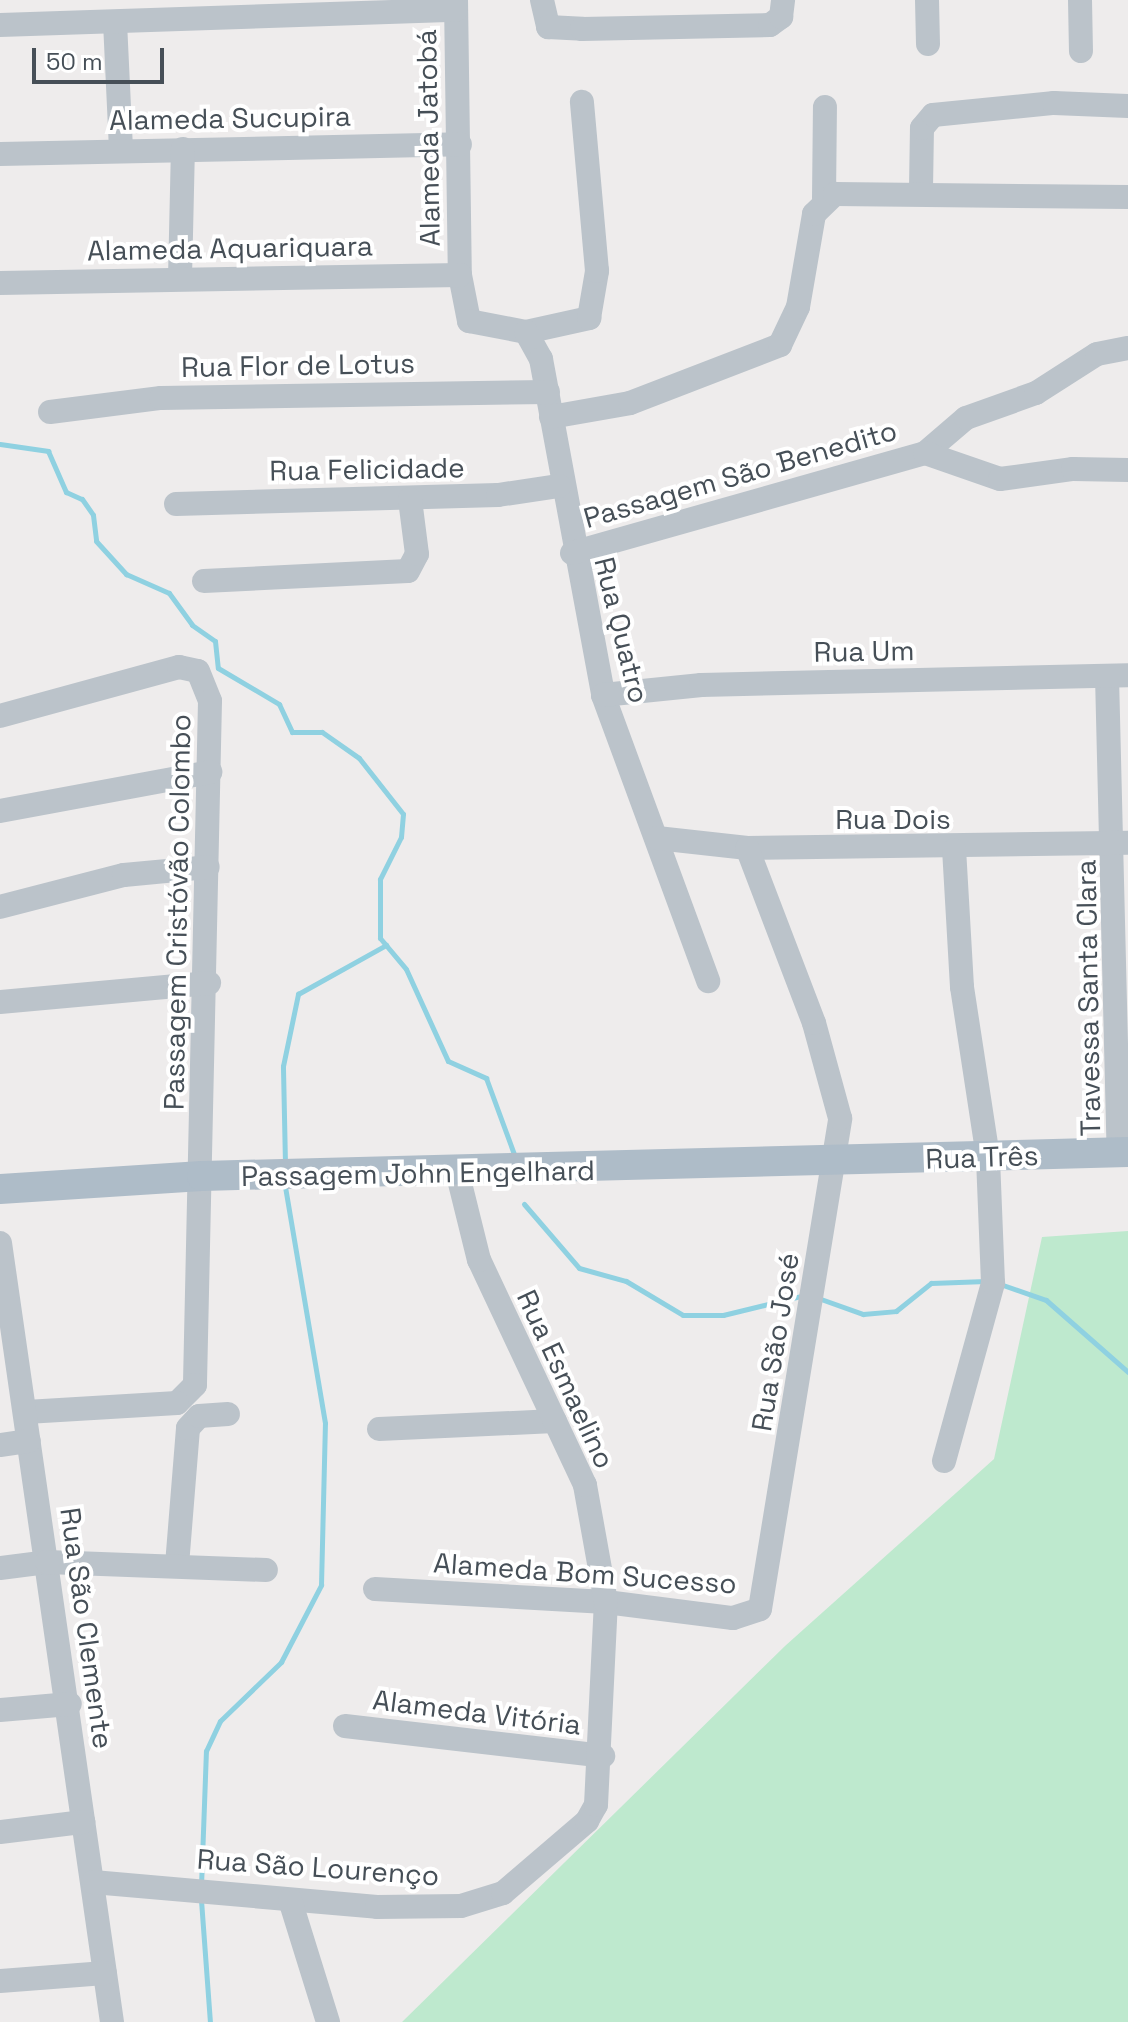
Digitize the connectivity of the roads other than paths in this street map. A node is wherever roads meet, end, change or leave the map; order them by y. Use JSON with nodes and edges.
{"nodes":[{"id":1,"x":542,"y":0,"type":"edge"},
{"id":2,"x":783,"y":0,"type":"edge"},
{"id":3,"x":927,"y":0,"type":"edge"},
{"id":4,"x":1080,"y":0,"type":"edge"},
{"id":5,"x":456,"y":5,"type":"edge"},
{"id":6,"x":179,"y":9,"type":"edge"},
{"id":7,"x":115,"y":22,"type":"junction"},
{"id":8,"x":0,"y":25,"type":"edge"},
{"id":9,"x":928,"y":44,"type":"dead end"},
{"id":10,"x":1081,"y":51,"type":"dead end"},
{"id":11,"x":582,"y":102,"type":"dead end"},
{"id":12,"x":1128,"y":106,"type":"edge"},
{"id":13,"x":825,"y":107,"type":"dead end"},
{"id":14,"x":460,"y":144,"type":"junction"},
{"id":15,"x":183,"y":149,"type":"junction"},
{"id":16,"x":121,"y":150,"type":"junction"},
{"id":17,"x":0,"y":154,"type":"edge"},
{"id":18,"x":921,"y":190,"type":"junction"},
{"id":19,"x":1128,"y":197,"type":"edge"},
{"id":20,"x":824,"y":198,"type":"junction"},
{"id":21,"x":460,"y":275,"type":"junction"},
{"id":22,"x":180,"y":278,"type":"junction"},
{"id":23,"x":0,"y":283,"type":"edge"},
{"id":24,"x":526,"y":332,"type":"junction"},
{"id":25,"x":1128,"y":348,"type":"edge"},
{"id":26,"x":548,"y":392,"type":"junction"},
{"id":27,"x":50,"y":412,"type":"dead end"},
{"id":28,"x":551,"y":417,"type":"junction"},
{"id":29,"x":925,"y":453,"type":"junction"},
{"id":30,"x":1128,"y":470,"type":"edge"},
{"id":31,"x":559,"y":486,"type":"junction"},
{"id":32,"x":410,"y":499,"type":"junction"},
{"id":33,"x":176,"y":504,"type":"dead end"},
{"id":34,"x":572,"y":553,"type":"junction"},
{"id":35,"x":204,"y":581,"type":"dead end"},
{"id":36,"x":1118,"y":675,"type":"edge"},
{"id":37,"x":603,"y":695,"type":"junction"},
{"id":38,"x":0,"y":716,"type":"edge"},
{"id":39,"x":210,"y":772,"type":"junction"},
{"id":40,"x":0,"y":811,"type":"edge"},
{"id":41,"x":657,"y":838,"type":"junction"},
{"id":42,"x":1122,"y":844,"type":"edge"},
{"id":43,"x":747,"y":848,"type":"junction"},
{"id":44,"x":954,"y":850,"type":"junction"},
{"id":45,"x":208,"y":867,"type":"junction"},
{"id":46,"x":0,"y":907,"type":"edge"},
{"id":47,"x":708,"y":981,"type":"dead end"},
{"id":48,"x":209,"y":983,"type":"junction"},
{"id":49,"x":0,"y":1002,"type":"edge"},
{"id":50,"x":1124,"y":1152,"type":"edge"},
{"id":51,"x":988,"y":1157,"type":"junction"},
{"id":52,"x":836,"y":1161,"type":"junction"},
{"id":53,"x":458,"y":1175,"type":"junction"},
{"id":54,"x":202,"y":1176,"type":"junction"},
{"id":55,"x":0,"y":1189,"type":"edge"},
{"id":56,"x":0,"y":1243,"type":"edge"},
{"id":57,"x":7,"y":1318,"type":"edge"},
{"id":58,"x":26,"y":1412,"type":"junction"},
{"id":59,"x":228,"y":1414,"type":"dead end"},
{"id":60,"x":555,"y":1421,"type":"junction"},
{"id":61,"x":379,"y":1429,"type":"dead end"},
{"id":62,"x":29,"y":1441,"type":"junction"},
{"id":63,"x":0,"y":1445,"type":"edge"},
{"id":64,"x":944,"y":1461,"type":"dead end"},
{"id":65,"x":776,"y":1534,"type":"joint"},
{"id":66,"x":47,"y":1562,"type":"junction"},
{"id":67,"x":177,"y":1565,"type":"junction"},
{"id":68,"x":0,"y":1568,"type":"edge"},
{"id":69,"x":266,"y":1570,"type":"dead end"},
{"id":70,"x":375,"y":1589,"type":"dead end"},
{"id":71,"x":606,"y":1602,"type":"junction"},
{"id":72,"x":70,"y":1704,"type":"junction"},
{"id":73,"x":0,"y":1710,"type":"edge"},
{"id":74,"x":345,"y":1726,"type":"dead end"},
{"id":75,"x":603,"y":1756,"type":"junction"},
{"id":76,"x":83,"y":1822,"type":"junction"},
{"id":77,"x":0,"y":1832,"type":"edge"},
{"id":78,"x":93,"y":1882,"type":"junction"},
{"id":79,"x":290,"y":1900,"type":"junction"},
{"id":80,"x":105,"y":1973,"type":"junction"},
{"id":81,"x":0,"y":1981,"type":"edge"},
{"id":82,"x":112,"y":2022,"type":"edge"},
{"id":83,"x":328,"y":2022,"type":"edge"}],
"edges":[{"from":1,"to":2,"type":"street"},
{"from":3,"to":9,"type":"street"},
{"from":4,"to":10,"type":"street"},
{"from":5,"to":6,"type":"street"},
{"from":5,"to":14,"type":"street","name":"Alameda Jatobá"},
{"from":6,"to":7,"type":"street"},
{"from":7,"to":8,"type":"street"},
{"from":7,"to":16,"type":"street"},
{"from":11,"to":24,"type":"street"},
{"from":12,"to":18,"type":"street"},
{"from":13,"to":20,"type":"street"},
{"from":14,"to":15,"type":"street","name":"Alameda Sucupira"},
{"from":14,"to":21,"type":"street","name":"Alameda Jatobá"},
{"from":15,"to":16,"type":"street","name":"Alameda Sucupira"},
{"from":15,"to":22,"type":"street"},
{"from":16,"to":17,"type":"street","name":"Alameda Sucupira"},
{"from":18,"to":19,"type":"street"},
{"from":18,"to":20,"type":"street"},
{"from":20,"to":28,"type":"street"},
{"from":21,"to":22,"type":"street","name":"Alameda Aquariquara"},
{"from":21,"to":24,"type":"street","name":"Alameda Jatobá"},
{"from":22,"to":23,"type":"street","name":"Alameda Aquariquara"},
{"from":24,"to":26,"type":"street","name":"Rua Quatro"},
{"from":25,"to":29,"type":"street","name":"Passagem São Benedito"},
{"from":26,"to":27,"type":"street","name":"Rua Flor de Lotus"},
{"from":26,"to":28,"type":"street","name":"Rua Quatro"},
{"from":28,"to":31,"type":"street","name":"Rua Quatro"},
{"from":29,"to":30,"type":"street","name":"Passagem São Benedito"},
{"from":29,"to":34,"type":"street","name":"Passagem São Benedito"},
{"from":31,"to":32,"type":"street","name":"Rua Felicidade"},
{"from":31,"to":34,"type":"street","name":"Rua Quatro"},
{"from":32,"to":33,"type":"street","name":"Rua Felicidade"},
{"from":32,"to":35,"type":"street"},
{"from":34,"to":37,"type":"street","name":"Rua Quatro"},
{"from":36,"to":37,"type":"street","name":"Rua Um"},
{"from":36,"to":42,"type":"street","name":"Travessa Santa Clara"},
{"from":37,"to":41,"type":"street","name":"Rua Quatro"},
{"from":38,"to":39,"type":"street","name":"Passagem Cristóvão Colombo"},
{"from":39,"to":40,"type":"street"},
{"from":39,"to":45,"type":"street","name":"Passagem Cristóvão Colombo"},
{"from":41,"to":43,"type":"street","name":"Rua Dois"},
{"from":41,"to":47,"type":"street","name":"Rua Quatro"},
{"from":42,"to":44,"type":"street","name":"Rua Dois"},
{"from":42,"to":50,"type":"street","name":"Travessa Santa Clara"},
{"from":43,"to":44,"type":"street","name":"Rua Dois"},
{"from":43,"to":52,"type":"street","name":"Rua São José"},
{"from":44,"to":51,"type":"street"},
{"from":45,"to":46,"type":"street"},
{"from":45,"to":48,"type":"street","name":"Passagem Cristóvão Colombo"},
{"from":48,"to":49,"type":"street"},
{"from":48,"to":54,"type":"street","name":"Passagem Cristóvão Colombo"},
{"from":50,"to":51,"type":"main road","name":"Rua Três"},
{"from":51,"to":52,"type":"main road","name":"Rua Três"},
{"from":51,"to":64,"type":"street"},
{"from":52,"to":53,"type":"main road","name":"Passagem John Engelhard"},
{"from":52,"to":65,"type":"street","name":"Rua São José"},
{"from":53,"to":54,"type":"main road","name":"Passagem John Engelhard"},
{"from":53,"to":60,"type":"street","name":"Rua Esmaelino"},
{"from":54,"to":55,"type":"main road","name":"Passagem John Engelhard"},
{"from":54,"to":58,"type":"street","name":"Passagem Cristóvão Colombo"},
{"from":56,"to":57,"type":"street","name":"Rua São Clemente"},
{"from":57,"to":58,"type":"street","name":"Rua São Clemente"},
{"from":58,"to":62,"type":"street","name":"Rua São Clemente"},
{"from":59,"to":67,"type":"street"},
{"from":60,"to":61,"type":"street"},
{"from":60,"to":71,"type":"street","name":"Rua Esmaelino"},
{"from":62,"to":63,"type":"street"},
{"from":62,"to":66,"type":"street","name":"Rua São Clemente"},
{"from":65,"to":71,"type":"street","name":"Alameda Bom Sucesso"},
{"from":66,"to":67,"type":"street"},
{"from":66,"to":68,"type":"street"},
{"from":66,"to":72,"type":"street","name":"Rua São Clemente"},
{"from":67,"to":69,"type":"street"},
{"from":70,"to":71,"type":"street","name":"Alameda Bom Sucesso"},
{"from":71,"to":75,"type":"street","name":"Rua Esmaelino"},
{"from":72,"to":73,"type":"street"},
{"from":72,"to":76,"type":"street","name":"Rua São Clemente"},
{"from":74,"to":75,"type":"street","name":"Alameda Vitória"},
{"from":75,"to":79,"type":"street","name":"Rua São Lourenço"},
{"from":76,"to":77,"type":"street"},
{"from":76,"to":78,"type":"street","name":"Rua São Clemente"},
{"from":78,"to":79,"type":"street","name":"Rua São Lourenço"},
{"from":78,"to":80,"type":"street","name":"Rua São Clemente"},
{"from":79,"to":83,"type":"street"},
{"from":80,"to":81,"type":"street"},
{"from":80,"to":82,"type":"street","name":"Rua São Clemente"}]}
